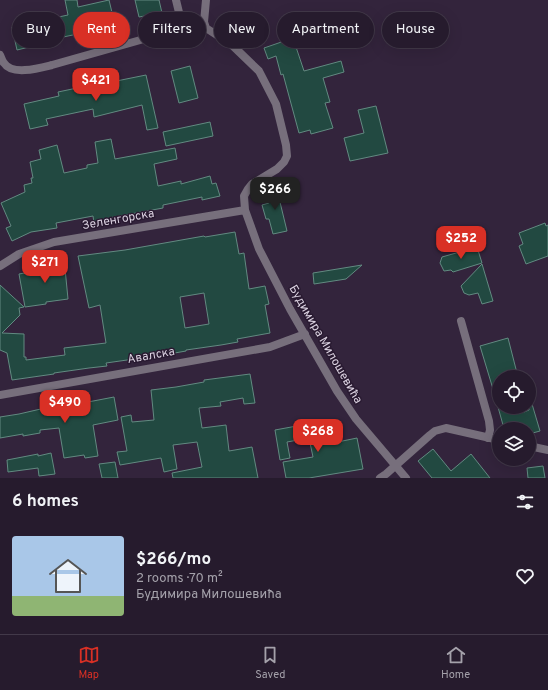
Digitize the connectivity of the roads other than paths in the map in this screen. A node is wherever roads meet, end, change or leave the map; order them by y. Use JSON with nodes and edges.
{"nodes":[{"id":1,"x":176,"y":0,"type":"edge"},
{"id":2,"x":206,"y":0,"type":"edge"},
{"id":3,"x":179,"y":12,"type":"edge"},
{"id":4,"x":205,"y":12,"type":"edge"},
{"id":5,"x":206,"y":28,"type":"edge"},
{"id":6,"x":138,"y":41,"type":"edge"},
{"id":7,"x":0,"y":54,"type":"edge"},
{"id":8,"x":245,"y":210,"type":"junction"},
{"id":9,"x":0,"y":266,"type":"edge"},
{"id":10,"x":461,"y":321,"type":"dead end"},
{"id":11,"x":305,"y":334,"type":"junction"},
{"id":12,"x":0,"y":395,"type":"edge"},
{"id":13,"x":488,"y":438,"type":"junction"},
{"id":14,"x":492,"y":439,"type":"edge"},
{"id":15,"x":536,"y":447,"type":"edge"},
{"id":16,"x":548,"y":450,"type":"edge"},
{"id":17,"x":395,"y":465,"type":"junction"},
{"id":18,"x":380,"y":478,"type":"edge"},
{"id":19,"x":406,"y":478,"type":"edge"}],
"edges":[{"from":1,"to":3,"type":"street"},
{"from":2,"to":4,"type":"street"},
{"from":5,"to":8,"type":"street"},
{"from":6,"to":7,"type":"street"},
{"from":8,"to":9,"type":"street","name":"Зеленгорска"},
{"from":8,"to":11,"type":"street","name":"Будимира Милошевића"},
{"from":10,"to":13,"type":"street"},
{"from":11,"to":12,"type":"street","name":"Авалска"},
{"from":11,"to":17,"type":"street","name":"Будимира Милошевића"},
{"from":13,"to":14,"type":"street"},
{"from":13,"to":17,"type":"street"},
{"from":15,"to":16,"type":"street"},
{"from":17,"to":18,"type":"street"},
{"from":17,"to":19,"type":"street","name":"Будимира Милошевића"}]}
